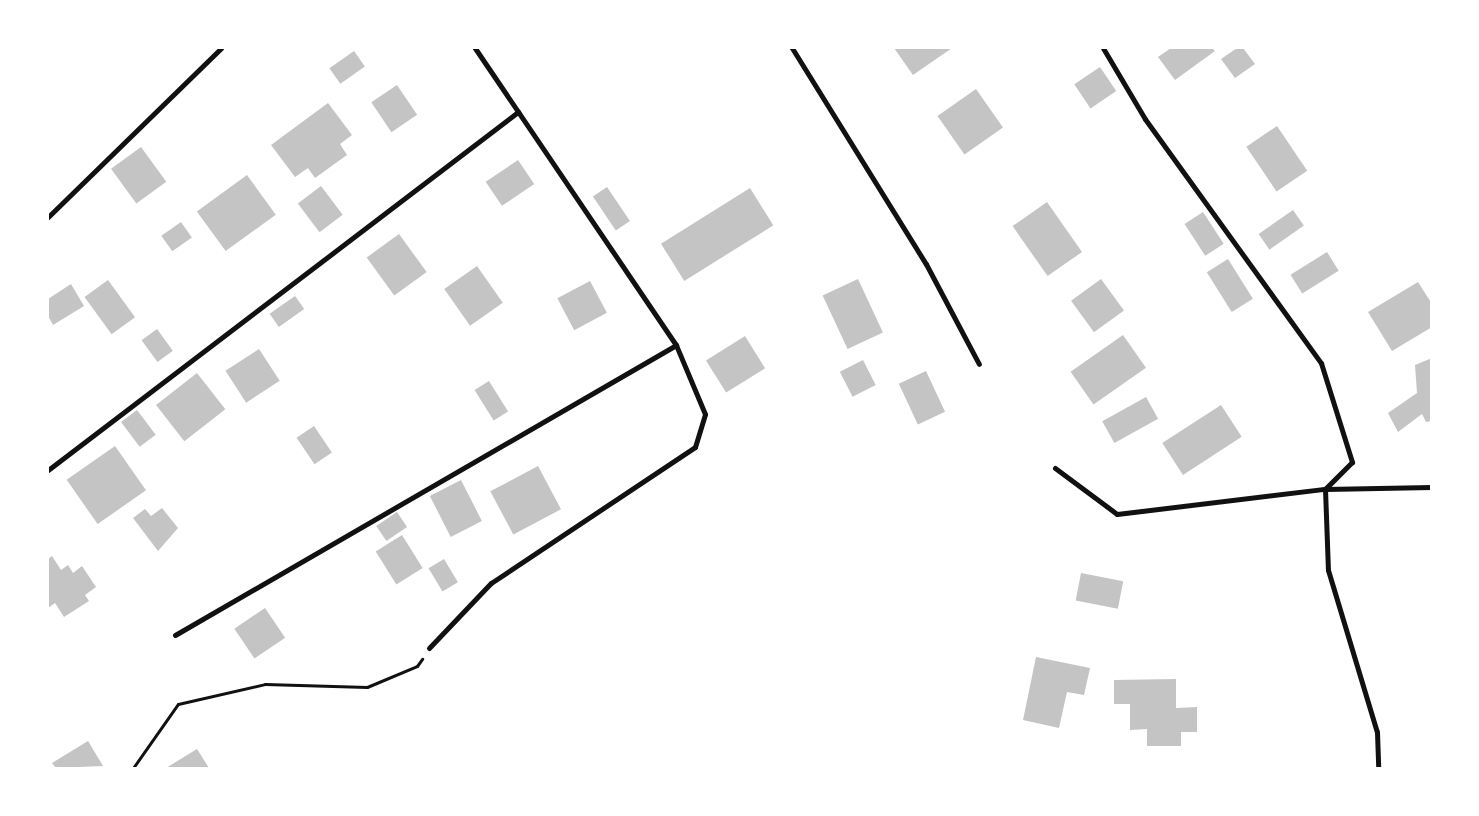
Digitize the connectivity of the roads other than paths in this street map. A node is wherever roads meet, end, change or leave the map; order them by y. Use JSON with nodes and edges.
{"nodes":[{"id":1,"x":221,"y":48,"type":"edge"},
{"id":2,"x":475,"y":48,"type":"edge"},
{"id":3,"x":792,"y":48,"type":"edge"},
{"id":4,"x":1103,"y":48,"type":"edge"},
{"id":5,"x":518,"y":112,"type":"junction"},
{"id":6,"x":48,"y":217,"type":"edge"},
{"id":7,"x":676,"y":345,"type":"junction"},
{"id":8,"x":979,"y":364,"type":"dead end"},
{"id":9,"x":1055,"y":468,"type":"dead end"},
{"id":10,"x":48,"y":470,"type":"edge"},
{"id":11,"x":1432,"y":487,"type":"edge"},
{"id":12,"x":1325,"y":489,"type":"junction"},
{"id":13,"x":175,"y":636,"type":"dead end"},
{"id":14,"x":429,"y":648,"type":"road end"},
{"id":15,"x":1378,"y":768,"type":"edge"}],
"edges":[{"from":1,"to":6,"type":"street"},
{"from":2,"to":5,"type":"street"},
{"from":3,"to":8,"type":"street"},
{"from":4,"to":12,"type":"street"},
{"from":5,"to":7,"type":"street"},
{"from":5,"to":10,"type":"street"},
{"from":7,"to":13,"type":"street"},
{"from":7,"to":14,"type":"street"},
{"from":9,"to":12,"type":"street"},
{"from":11,"to":12,"type":"street"},
{"from":12,"to":15,"type":"street"}]}
